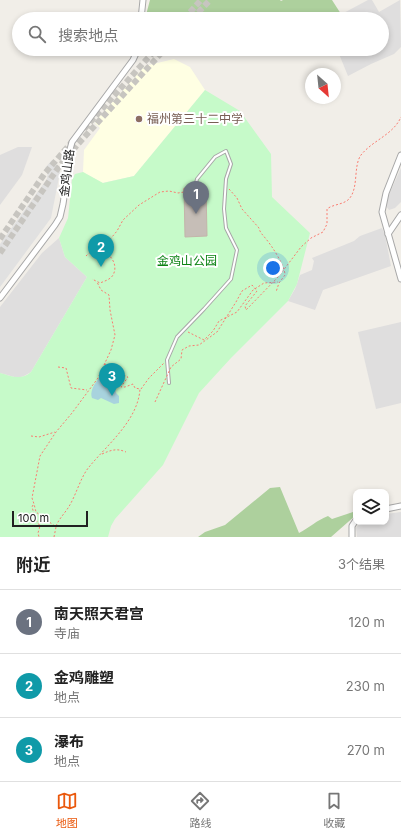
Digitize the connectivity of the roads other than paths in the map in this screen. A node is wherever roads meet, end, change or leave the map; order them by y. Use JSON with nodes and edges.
{"nodes":[{"id":1,"x":143,"y":0,"type":"edge"},
{"id":2,"x":142,"y":12,"type":"edge"},
{"id":3,"x":135,"y":56,"type":"edge"},
{"id":4,"x":401,"y":156,"type":"edge"},
{"id":5,"x":195,"y":187,"type":"road end"},
{"id":6,"x":401,"y":215,"type":"edge"},
{"id":7,"x":388,"y":234,"type":"junction"},
{"id":8,"x":401,"y":279,"type":"edge"},
{"id":9,"x":0,"y":298,"type":"edge"},
{"id":10,"x":169,"y":383,"type":"dead end"},
{"id":11,"x":401,"y":506,"type":"edge"},
{"id":12,"x":389,"y":508,"type":"edge"},
{"id":13,"x":353,"y":524,"type":"edge"},
{"id":14,"x":352,"y":537,"type":"edge"}],
"edges":[{"from":1,"to":2,"type":"street"},
{"from":3,"to":9,"type":"street","name":"金鸡山路"},
{"from":4,"to":7,"type":"street"},
{"from":5,"to":10,"type":"lane"},
{"from":6,"to":7,"type":"street"},
{"from":7,"to":8,"type":"street"},
{"from":11,"to":12,"type":"street"},
{"from":13,"to":14,"type":"street"}]}
